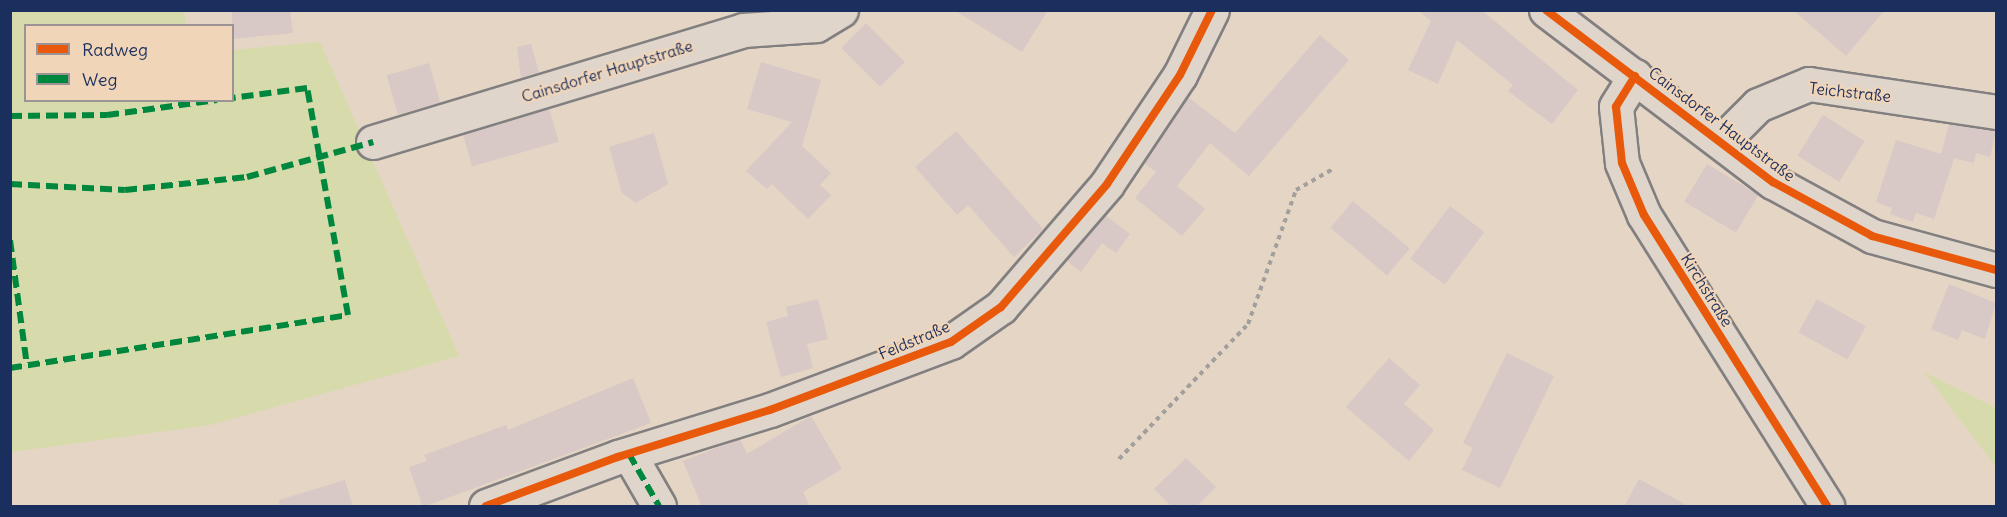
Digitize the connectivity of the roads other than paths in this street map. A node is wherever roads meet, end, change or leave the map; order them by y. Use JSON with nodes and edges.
{"nodes":[{"id":1,"x":841,"y":10,"type":"edge"},
{"id":2,"x":1212,"y":10,"type":"edge"},
{"id":3,"x":1546,"y":10,"type":"edge"},
{"id":4,"x":1635,"y":76,"type":"junction"},
{"id":5,"x":1996,"y":112,"type":"edge"},
{"id":6,"x":1722,"y":141,"type":"junction"},
{"id":7,"x":373,"y":142,"type":"dead end"},
{"id":8,"x":1996,"y":270,"type":"edge"},
{"id":9,"x":629,"y":454,"type":"junction"},
{"id":10,"x":486,"y":507,"type":"edge"},
{"id":11,"x":659,"y":507,"type":"edge"},
{"id":12,"x":1827,"y":507,"type":"edge"}],
"edges":[{"from":1,"to":7,"type":"street","name":"Cainsdorfer Hauptstraße"},
{"from":2,"to":9,"type":"street","name":"Feldstraße"},
{"from":3,"to":4,"type":"street","name":"Cainsdorfer Hauptstraße"},
{"from":4,"to":6,"type":"street","name":"Cainsdorfer Hauptstraße"},
{"from":4,"to":12,"type":"street","name":"Kirchstraße"},
{"from":5,"to":6,"type":"street","name":"Teichstraße"},
{"from":6,"to":8,"type":"street","name":"Cainsdorfer Hauptstraße"},
{"from":9,"to":10,"type":"street","name":"Feldstraße"},
{"from":9,"to":11,"type":"street"}]}
